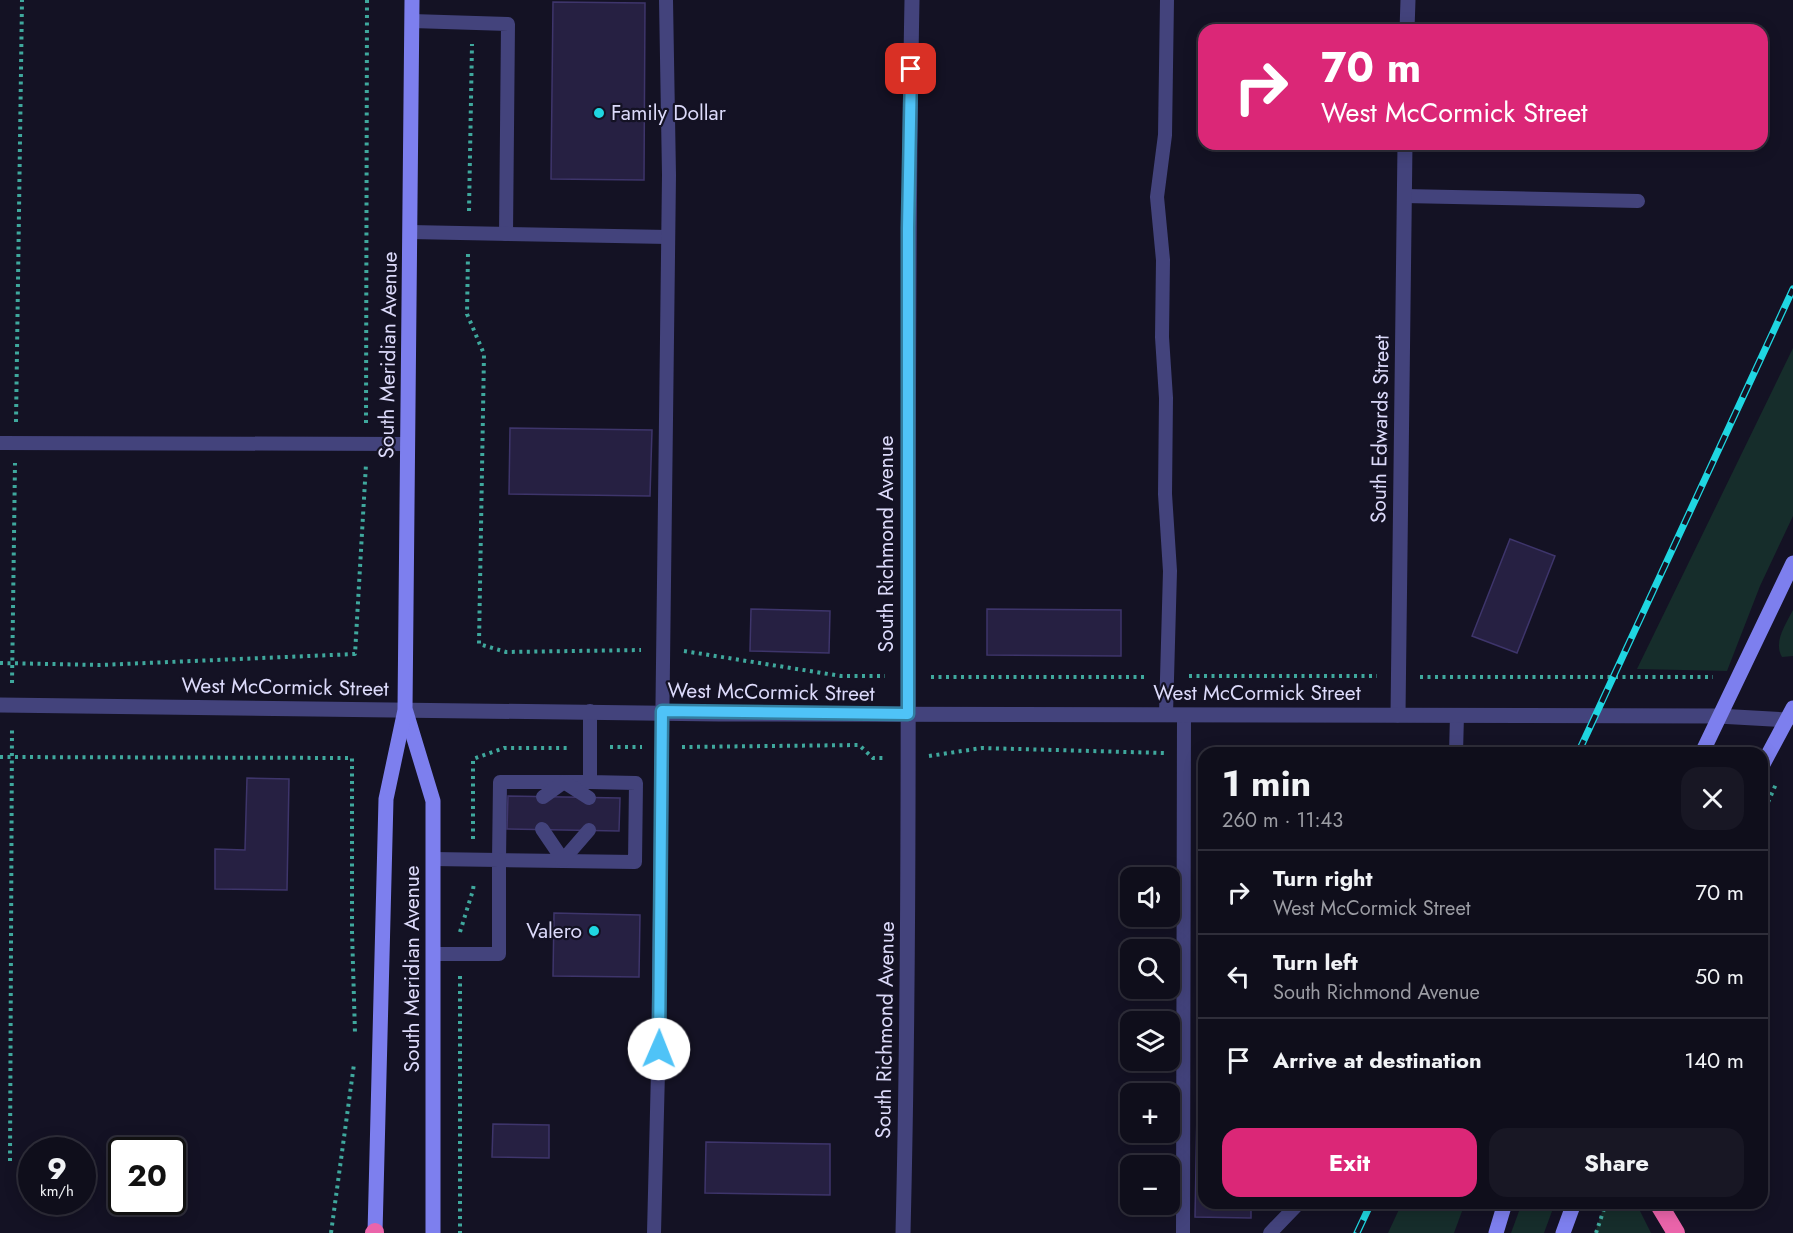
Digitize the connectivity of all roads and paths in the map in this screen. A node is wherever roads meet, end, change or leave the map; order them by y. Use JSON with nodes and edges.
{"nodes":[{"id":1,"x":22,"y":0,"type":"edge"},
{"id":2,"x":412,"y":0,"type":"edge"},
{"id":3,"x":666,"y":0,"type":"edge"},
{"id":4,"x":912,"y":0,"type":"edge"},
{"id":5,"x":1167,"y":0,"type":"edge"},
{"id":6,"x":1408,"y":0,"type":"edge"},
{"id":7,"x":412,"y":21,"type":"junction"},
{"id":8,"x":1407,"y":24,"type":"edge"},
{"id":9,"x":1405,"y":150,"type":"edge"},
{"id":10,"x":1404,"y":196,"type":"junction"},
{"id":11,"x":1638,"y":201,"type":"dead end"},
{"id":12,"x":410,"y":232,"type":"junction"},
{"id":13,"x":506,"y":234,"type":"junction"},
{"id":14,"x":668,"y":237,"type":"junction"},
{"id":15,"x":0,"y":443,"type":"edge"},
{"id":16,"x":15,"y":443,"type":"junction"},
{"id":17,"x":408,"y":444,"type":"junction"},
{"id":18,"x":1793,"y":563,"type":"edge"},
{"id":19,"x":6,"y":705,"type":"edge"},
{"id":20,"x":405,"y":710,"type":"junction"},
{"id":21,"x":590,"y":711,"type":"junction"},
{"id":22,"x":662,"y":711,"type":"junction"},
{"id":23,"x":908,"y":714,"type":"junction"},
{"id":24,"x":1167,"y":714,"type":"junction"},
{"id":25,"x":1184,"y":715,"type":"junction"},
{"id":26,"x":1398,"y":715,"type":"junction"},
{"id":27,"x":1457,"y":715,"type":"junction"},
{"id":28,"x":1718,"y":716,"type":"junction"},
{"id":29,"x":1791,"y":716,"type":"edge"},
{"id":30,"x":590,"y":747,"type":"junction"},
{"id":31,"x":662,"y":747,"type":"junction"},
{"id":32,"x":1456,"y":747,"type":"edge"},
{"id":33,"x":1705,"y":747,"type":"edge"},
{"id":34,"x":1184,"y":754,"type":"junction"},
{"id":35,"x":1768,"y":756,"type":"edge"},
{"id":36,"x":0,"y":757,"type":"edge"},
{"id":37,"x":12,"y":757,"type":"junction"},
{"id":38,"x":908,"y":757,"type":"junction"},
{"id":39,"x":564,"y":782,"type":"junction"},
{"id":40,"x":590,"y":782,"type":"junction"},
{"id":41,"x":543,"y":797,"type":"dead end"},
{"id":42,"x":589,"y":798,"type":"dead end"},
{"id":43,"x":636,"y":825,"type":"junction"},
{"id":44,"x":661,"y":825,"type":"junction"},
{"id":45,"x":542,"y":829,"type":"dead end"},
{"id":46,"x":589,"y":830,"type":"dead end"},
{"id":47,"x":433,"y":859,"type":"junction"},
{"id":48,"x":474,"y":860,"type":"junction"},
{"id":49,"x":499,"y":860,"type":"junction"},
{"id":50,"x":563,"y":860,"type":"junction"},
{"id":51,"x":433,"y":954,"type":"junction"},
{"id":52,"x":460,"y":954,"type":"junction"},
{"id":53,"x":355,"y":1045,"type":"dead end"},
{"id":54,"x":355,"y":1057,"type":"dead end"},
{"id":55,"x":10,"y":1161,"type":"dead end"},
{"id":56,"x":1293,"y":1209,"type":"edge"},
{"id":57,"x":1503,"y":1209,"type":"edge"},
{"id":58,"x":1572,"y":1209,"type":"edge"},
{"id":59,"x":1604,"y":1209,"type":"edge"},
{"id":60,"x":1662,"y":1209,"type":"edge"},
{"id":61,"x":331,"y":1233,"type":"edge"},
{"id":62,"x":375,"y":1233,"type":"edge"},
{"id":63,"x":434,"y":1233,"type":"edge"},
{"id":64,"x":460,"y":1233,"type":"edge"},
{"id":65,"x":654,"y":1233,"type":"edge"},
{"id":66,"x":903,"y":1233,"type":"edge"},
{"id":67,"x":1183,"y":1233,"type":"edge"},
{"id":68,"x":1270,"y":1233,"type":"edge"},
{"id":69,"x":1496,"y":1233,"type":"edge"},
{"id":70,"x":1563,"y":1233,"type":"edge"},
{"id":71,"x":1596,"y":1233,"type":"edge"},
{"id":72,"x":1676,"y":1233,"type":"edge"}],
"edges":[{"from":1,"to":16,"type":"path"},
{"from":2,"to":7,"type":"main road","name":"South Meridian Avenue"},
{"from":3,"to":14,"type":"lane"},
{"from":4,"to":23,"type":"street","name":"South Richmond Avenue"},
{"from":5,"to":24,"type":"lane"},
{"from":6,"to":8,"type":"street"},
{"from":7,"to":12,"type":"main road","name":"South Meridian Avenue"},
{"from":7,"to":13,"type":"lane"},
{"from":9,"to":10,"type":"street","name":"South Edwards Street"},
{"from":10,"to":11,"type":"lane"},
{"from":10,"to":26,"type":"street","name":"South Edwards Street"},
{"from":12,"to":13,"type":"lane"},
{"from":12,"to":17,"type":"main road","name":"South Meridian Avenue"},
{"from":13,"to":14,"type":"lane"},
{"from":14,"to":22,"type":"lane"},
{"from":15,"to":16,"type":"lane"},
{"from":16,"to":17,"type":"lane"},
{"from":16,"to":19,"type":"path"},
{"from":17,"to":20,"type":"main road","name":"South Meridian Avenue"},
{"from":18,"to":28,"type":"main road"},
{"from":19,"to":20,"type":"street","name":"West McCormick Street"},
{"from":19,"to":37,"type":"path"},
{"from":20,"to":21,"type":"street","name":"West McCormick Street"},
{"from":20,"to":47,"type":"main road","name":"South Meridian Avenue"},
{"from":20,"to":62,"type":"main road","name":"South Meridian Avenue"},
{"from":21,"to":22,"type":"street","name":"West McCormick Street"},
{"from":21,"to":30,"type":"lane"},
{"from":22,"to":23,"type":"street","name":"West McCormick Street"},
{"from":22,"to":31,"type":"lane"},
{"from":23,"to":24,"type":"street","name":"West McCormick Street"},
{"from":23,"to":38,"type":"street","name":"South Richmond Avenue"},
{"from":24,"to":25,"type":"street","name":"West McCormick Street"},
{"from":25,"to":26,"type":"street","name":"West McCormick Street"},
{"from":25,"to":34,"type":"lane"},
{"from":26,"to":27,"type":"street","name":"West McCormick Street"},
{"from":27,"to":28,"type":"street","name":"West McCormick Street"},
{"from":27,"to":32,"type":"lane"},
{"from":28,"to":29,"type":"street","name":"West McCormick Street"},
{"from":28,"to":33,"type":"main road"},
{"from":29,"to":35,"type":"main road"},
{"from":30,"to":31,"type":"path"},
{"from":30,"to":40,"type":"lane"},
{"from":30,"to":48,"type":"path"},
{"from":31,"to":38,"type":"path"},
{"from":31,"to":44,"type":"lane"},
{"from":34,"to":38,"type":"path"},
{"from":34,"to":67,"type":"lane"},
{"from":36,"to":37,"type":"path"},
{"from":37,"to":53,"type":"path"},
{"from":37,"to":55,"type":"path"},
{"from":38,"to":66,"type":"street","name":"South Richmond Avenue"},
{"from":39,"to":40,"type":"lane"},
{"from":39,"to":41,"type":"lane"},
{"from":39,"to":42,"type":"lane"},
{"from":39,"to":49,"type":"lane"},
{"from":40,"to":43,"type":"lane"},
{"from":43,"to":44,"type":"lane"},
{"from":43,"to":50,"type":"lane"},
{"from":44,"to":65,"type":"lane"},
{"from":45,"to":50,"type":"lane"},
{"from":46,"to":50,"type":"lane"},
{"from":47,"to":48,"type":"lane"},
{"from":47,"to":51,"type":"main road","name":"South Meridian Avenue"},
{"from":48,"to":49,"type":"lane"},
{"from":48,"to":52,"type":"path"},
{"from":49,"to":50,"type":"lane"},
{"from":49,"to":52,"type":"lane"},
{"from":51,"to":52,"type":"lane"},
{"from":51,"to":63,"type":"main road","name":"South Meridian Avenue"},
{"from":52,"to":64,"type":"path"},
{"from":54,"to":61,"type":"path"},
{"from":56,"to":68,"type":"lane"},
{"from":57,"to":69,"type":"main road"},
{"from":58,"to":70,"type":"main road"},
{"from":59,"to":71,"type":"path"},
{"from":60,"to":72,"type":"highway"}]}
